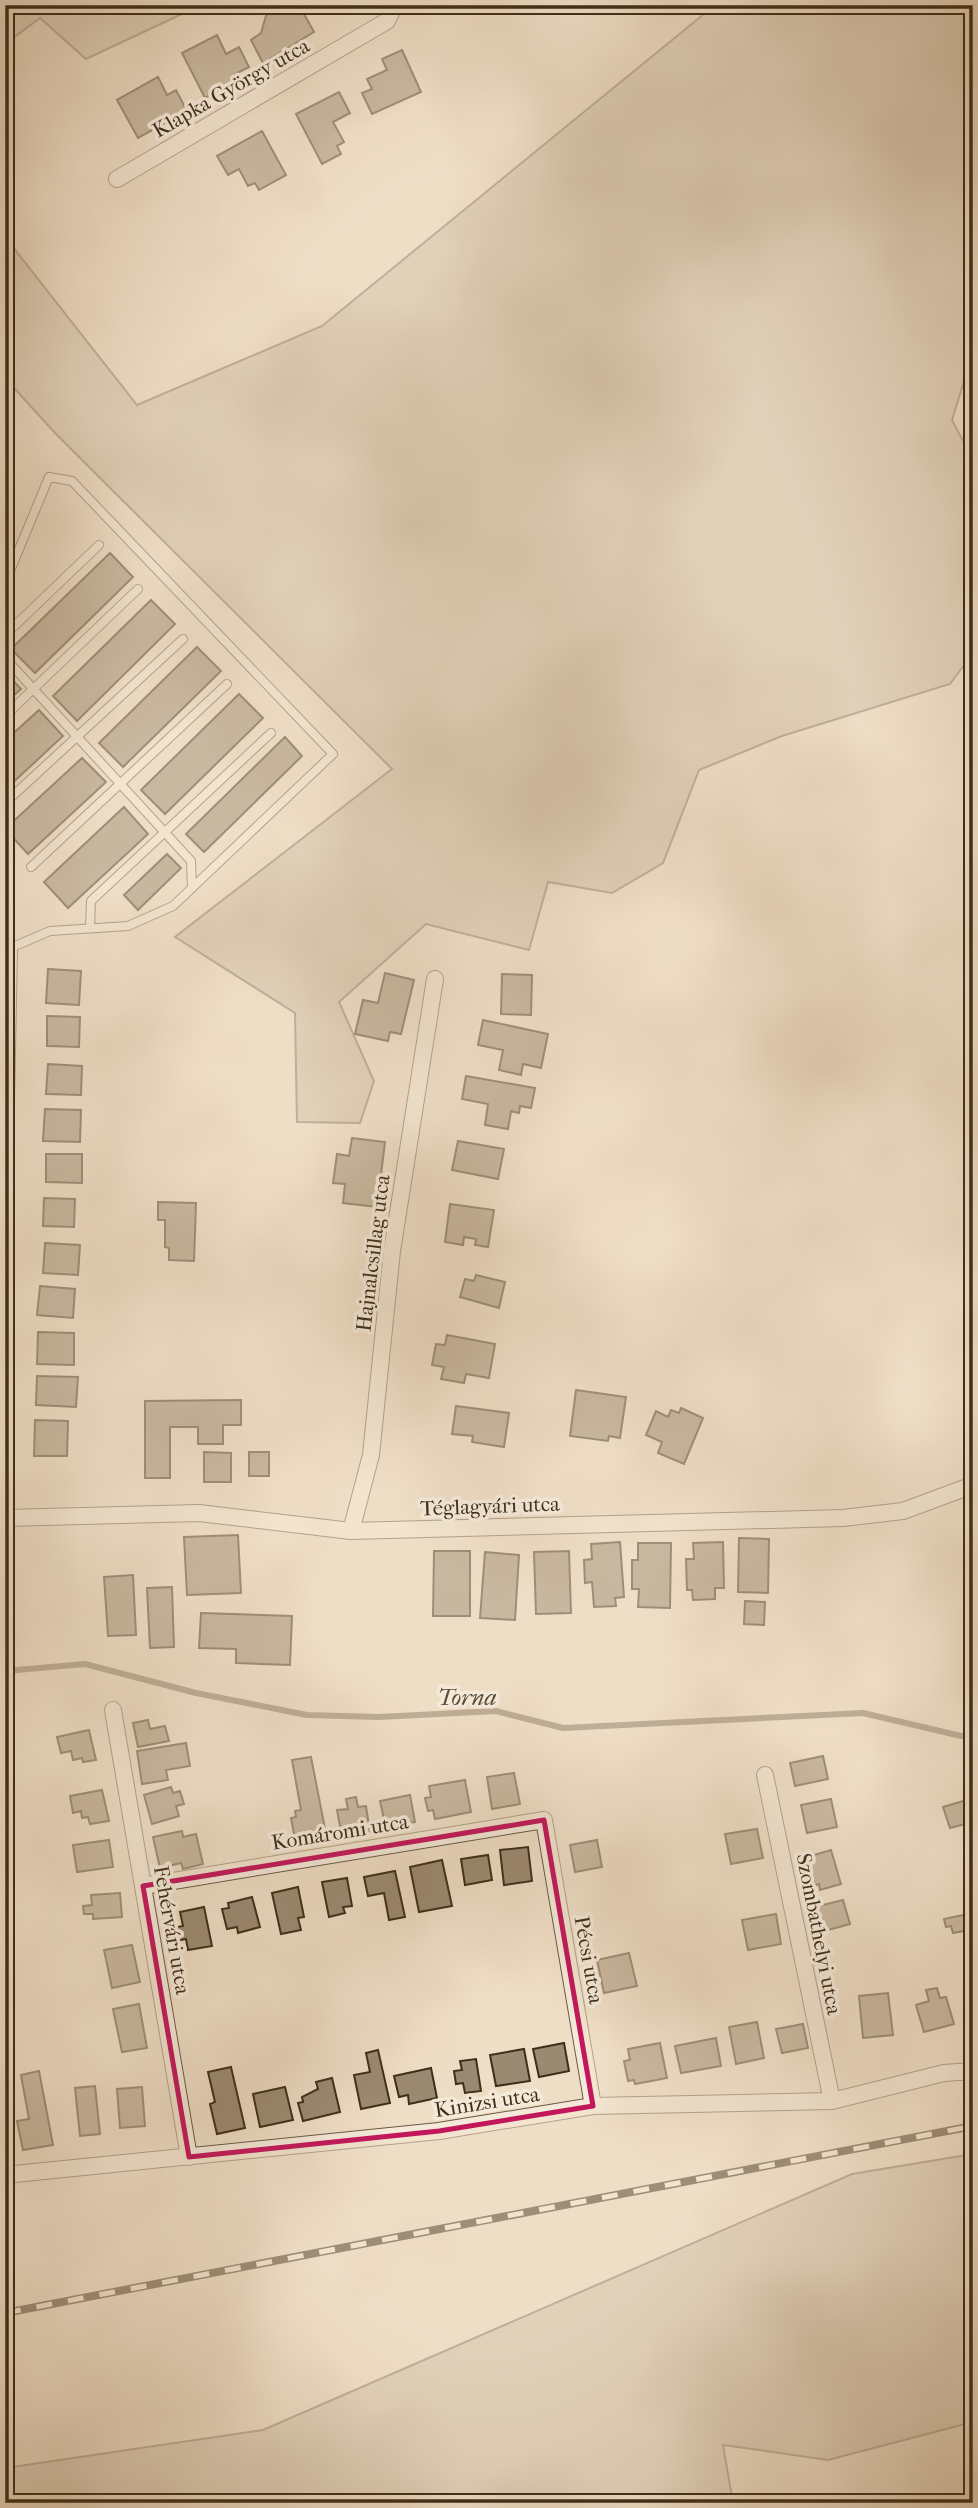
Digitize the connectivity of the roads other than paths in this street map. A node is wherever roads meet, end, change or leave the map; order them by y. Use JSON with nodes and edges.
{"nodes":[{"id":1,"x":396,"y":5,"type":"edge"},
{"id":2,"x":117,"y":179,"type":"dead end"},
{"id":3,"x":99,"y":545,"type":"dead end"},
{"id":4,"x":5,"y":583,"type":"edge"},
{"id":5,"x":138,"y":589,"type":"dead end"},
{"id":6,"x":5,"y":635,"type":"edge"},
{"id":7,"x":183,"y":639,"type":"dead end"},
{"id":8,"x":5,"y":658,"type":"edge"},
{"id":9,"x":227,"y":684,"type":"dead end"},
{"id":10,"x":34,"y":689,"type":"junction"},
{"id":11,"x":5,"y":716,"type":"edge"},
{"id":12,"x":271,"y":733,"type":"dead end"},
{"id":13,"x":78,"y":736,"type":"junction"},
{"id":14,"x":121,"y":783,"type":"junction"},
{"id":15,"x":5,"y":803,"type":"edge"},
{"id":16,"x":165,"y":832,"type":"junction"},
{"id":17,"x":31,"y":867,"type":"dead end"},
{"id":18,"x":192,"y":888,"type":"junction"},
{"id":19,"x":90,"y":928,"type":"junction"},
{"id":20,"x":7,"y":949,"type":"edge"},
{"id":21,"x":435,"y":979,"type":"dead end"},
{"id":22,"x":5,"y":1153,"type":"edge"},
{"id":23,"x":973,"y":1485,"type":"edge"},
{"id":24,"x":8,"y":1518,"type":"edge"},
{"id":25,"x":351,"y":1531,"type":"junction"},
{"id":26,"x":5,"y":1536,"type":"edge"},
{"id":27,"x":113,"y":1710,"type":"dead end"},
{"id":28,"x":765,"y":1775,"type":"dead end"},
{"id":29,"x":544,"y":1820,"type":"joint"},
{"id":30,"x":143,"y":1886,"type":"junction"},
{"id":31,"x":973,"y":2071,"type":"edge"},
{"id":32,"x":832,"y":2101,"type":"junction"},
{"id":33,"x":593,"y":2106,"type":"junction"},
{"id":34,"x":189,"y":2157,"type":"junction"},
{"id":35,"x":5,"y":2175,"type":"edge"}],
"edges":[{"from":1,"to":2,"type":"street","name":"Klapka György utca"},
{"from":3,"to":6,"type":"lane"},
{"from":4,"to":18,"type":"lane"},
{"from":5,"to":10,"type":"lane"},
{"from":7,"to":13,"type":"lane"},
{"from":8,"to":10,"type":"lane"},
{"from":9,"to":14,"type":"lane"},
{"from":10,"to":11,"type":"lane"},
{"from":10,"to":13,"type":"lane"},
{"from":12,"to":16,"type":"lane"},
{"from":13,"to":14,"type":"lane"},
{"from":13,"to":15,"type":"lane"},
{"from":14,"to":16,"type":"lane"},
{"from":14,"to":17,"type":"lane"},
{"from":16,"to":18,"type":"lane"},
{"from":16,"to":19,"type":"lane"},
{"from":18,"to":19,"type":"lane"},
{"from":19,"to":20,"type":"lane"},
{"from":20,"to":22,"type":"street"},
{"from":21,"to":25,"type":"street","name":"Hajnalcsillag utca"},
{"from":23,"to":25,"type":"street","name":"Téglagyári utca"},
{"from":24,"to":25,"type":"street","name":"Téglagyári utca"},
{"from":24,"to":26,"type":"lane"},
{"from":27,"to":30,"type":"street","name":"Fehérvári utca"},
{"from":28,"to":32,"type":"street","name":"Szombathelyi utca"},
{"from":29,"to":30,"type":"street","name":"Komáromi utca"},
{"from":29,"to":33,"type":"street","name":"Pécsi utca"},
{"from":30,"to":34,"type":"street","name":"Fehérvári utca"},
{"from":31,"to":32,"type":"street","name":"Kinizsi utca"},
{"from":32,"to":33,"type":"street","name":"Kinizsi utca"},
{"from":33,"to":34,"type":"street","name":"Kinizsi utca"},
{"from":34,"to":35,"type":"street","name":"Kinizsi utca"}]}
